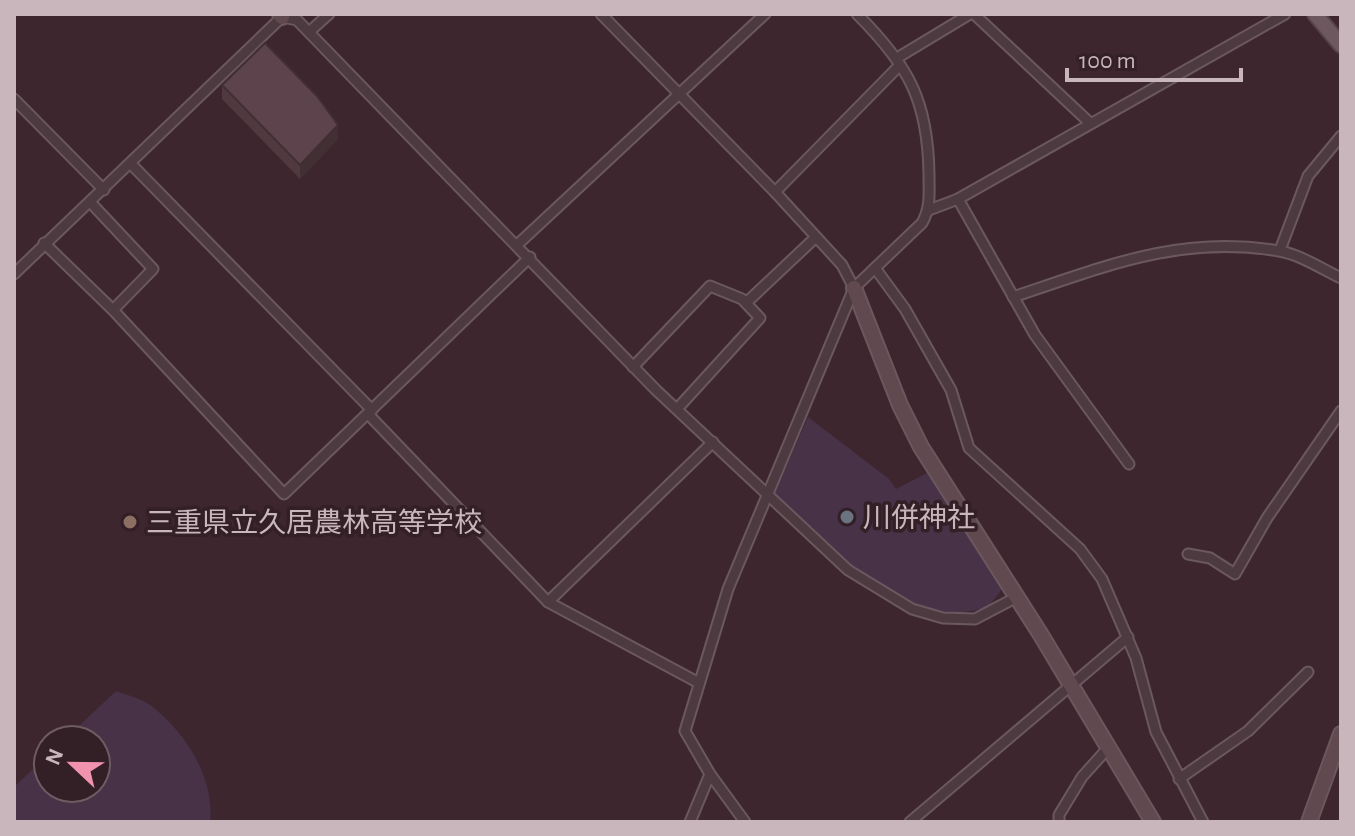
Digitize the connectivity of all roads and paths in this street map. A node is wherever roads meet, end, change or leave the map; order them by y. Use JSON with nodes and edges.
{"nodes":[{"id":1,"x":329,"y":14,"type":"edge"},
{"id":2,"x":601,"y":14,"type":"edge"},
{"id":3,"x":765,"y":14,"type":"edge"},
{"id":4,"x":857,"y":14,"type":"edge"},
{"id":5,"x":972,"y":14,"type":"edge"},
{"id":6,"x":1285,"y":14,"type":"edge"},
{"id":7,"x":1315,"y":14,"type":"edge"},
{"id":8,"x":281,"y":15,"type":"edge"},
{"id":9,"x":309,"y":32,"type":"junction"},
{"id":10,"x":1341,"y":45,"type":"edge"},
{"id":11,"x":899,"y":61,"type":"junction"},
{"id":12,"x":681,"y":95,"type":"junction"},
{"id":13,"x":14,"y":99,"type":"edge"},
{"id":14,"x":1090,"y":123,"type":"junction"},
{"id":15,"x":1341,"y":136,"type":"edge"},
{"id":16,"x":131,"y":164,"type":"junction"},
{"id":17,"x":104,"y":190,"type":"junction"},
{"id":18,"x":775,"y":192,"type":"junction"},
{"id":19,"x":958,"y":199,"type":"junction"},
{"id":20,"x":91,"y":203,"type":"junction"},
{"id":21,"x":929,"y":210,"type":"junction"},
{"id":22,"x":816,"y":237,"type":"junction"},
{"id":23,"x":44,"y":243,"type":"junction"},
{"id":24,"x":517,"y":245,"type":"junction"},
{"id":25,"x":1280,"y":250,"type":"junction"},
{"id":26,"x":530,"y":257,"type":"junction"},
{"id":27,"x":875,"y":268,"type":"junction"},
{"id":28,"x":14,"y":274,"type":"edge"},
{"id":29,"x":1341,"y":278,"type":"edge"},
{"id":30,"x":854,"y":288,"type":"junction"},
{"id":31,"x":1013,"y":297,"type":"junction"},
{"id":32,"x":746,"y":303,"type":"junction"},
{"id":33,"x":113,"y":310,"type":"junction"},
{"id":34,"x":633,"y":367,"type":"junction"},
{"id":35,"x":677,"y":409,"type":"junction"},
{"id":36,"x":1341,"y":411,"type":"edge"},
{"id":37,"x":370,"y":412,"type":"junction"},
{"id":38,"x":713,"y":442,"type":"junction"},
{"id":39,"x":1129,"y":464,"type":"dead end"},
{"id":40,"x":768,"y":499,"type":"junction"},
{"id":41,"x":1188,"y":554,"type":"dead end"},
{"id":42,"x":1017,"y":597,"type":"junction"},
{"id":43,"x":548,"y":602,"type":"junction"},
{"id":44,"x":1128,"y":637,"type":"junction"},
{"id":45,"x":1308,"y":672,"type":"dead end"},
{"id":46,"x":699,"y":683,"type":"junction"},
{"id":47,"x":1071,"y":684,"type":"junction"},
{"id":48,"x":1341,"y":734,"type":"edge"},
{"id":49,"x":1108,"y":748,"type":"junction"},
{"id":50,"x":710,"y":774,"type":"junction"},
{"id":51,"x":1179,"y":779,"type":"junction"},
{"id":52,"x":690,"y":822,"type":"edge"},
{"id":53,"x":745,"y":822,"type":"edge"},
{"id":54,"x":910,"y":822,"type":"edge"},
{"id":55,"x":1059,"y":822,"type":"edge"},
{"id":56,"x":1153,"y":822,"type":"edge"},
{"id":57,"x":1203,"y":822,"type":"edge"},
{"id":58,"x":1309,"y":822,"type":"edge"}],
"edges":[{"from":1,"to":9,"type":"street"},
{"from":2,"to":12,"type":"street"},
{"from":3,"to":12,"type":"street"},
{"from":4,"to":11,"type":"street"},
{"from":5,"to":11,"type":"street"},
{"from":5,"to":14,"type":"street"},
{"from":6,"to":14,"type":"street"},
{"from":7,"to":10,"type":"main road"},
{"from":8,"to":9,"type":"street"},
{"from":8,"to":16,"type":"street"},
{"from":9,"to":24,"type":"street"},
{"from":11,"to":18,"type":"street"},
{"from":11,"to":21,"type":"street"},
{"from":12,"to":18,"type":"street"},
{"from":12,"to":24,"type":"street"},
{"from":13,"to":17,"type":"street"},
{"from":14,"to":19,"type":"street"},
{"from":15,"to":25,"type":"street"},
{"from":16,"to":17,"type":"street"},
{"from":16,"to":37,"type":"street"},
{"from":17,"to":20,"type":"street"},
{"from":18,"to":22,"type":"street"},
{"from":19,"to":21,"type":"street"},
{"from":19,"to":31,"type":"street"},
{"from":20,"to":23,"type":"street"},
{"from":20,"to":33,"type":"street"},
{"from":21,"to":27,"type":"street"},
{"from":22,"to":30,"type":"street"},
{"from":22,"to":32,"type":"street"},
{"from":23,"to":28,"type":"street"},
{"from":23,"to":33,"type":"street"},
{"from":24,"to":26,"type":"street"},
{"from":25,"to":29,"type":"street"},
{"from":25,"to":31,"type":"street"},
{"from":26,"to":34,"type":"street"},
{"from":26,"to":37,"type":"street"},
{"from":27,"to":30,"type":"street"},
{"from":27,"to":44,"type":"street"},
{"from":30,"to":40,"type":"street"},
{"from":30,"to":42,"type":"street"},
{"from":31,"to":39,"type":"street"},
{"from":32,"to":34,"type":"street"},
{"from":32,"to":35,"type":"street"},
{"from":33,"to":37,"type":"street"},
{"from":34,"to":35,"type":"street"},
{"from":35,"to":38,"type":"street"},
{"from":36,"to":41,"type":"street"},
{"from":37,"to":43,"type":"street"},
{"from":38,"to":40,"type":"street"},
{"from":38,"to":43,"type":"street"},
{"from":40,"to":42,"type":"street"},
{"from":40,"to":46,"type":"street"},
{"from":42,"to":47,"type":"street"},
{"from":43,"to":46,"type":"street"},
{"from":44,"to":47,"type":"street"},
{"from":44,"to":51,"type":"street"},
{"from":45,"to":51,"type":"street"},
{"from":46,"to":50,"type":"street"},
{"from":47,"to":49,"type":"street"},
{"from":47,"to":54,"type":"street"},
{"from":48,"to":58,"type":"street"},
{"from":49,"to":55,"type":"street"},
{"from":49,"to":56,"type":"street"},
{"from":50,"to":52,"type":"street"},
{"from":50,"to":53,"type":"street"},
{"from":51,"to":57,"type":"street"}]}
